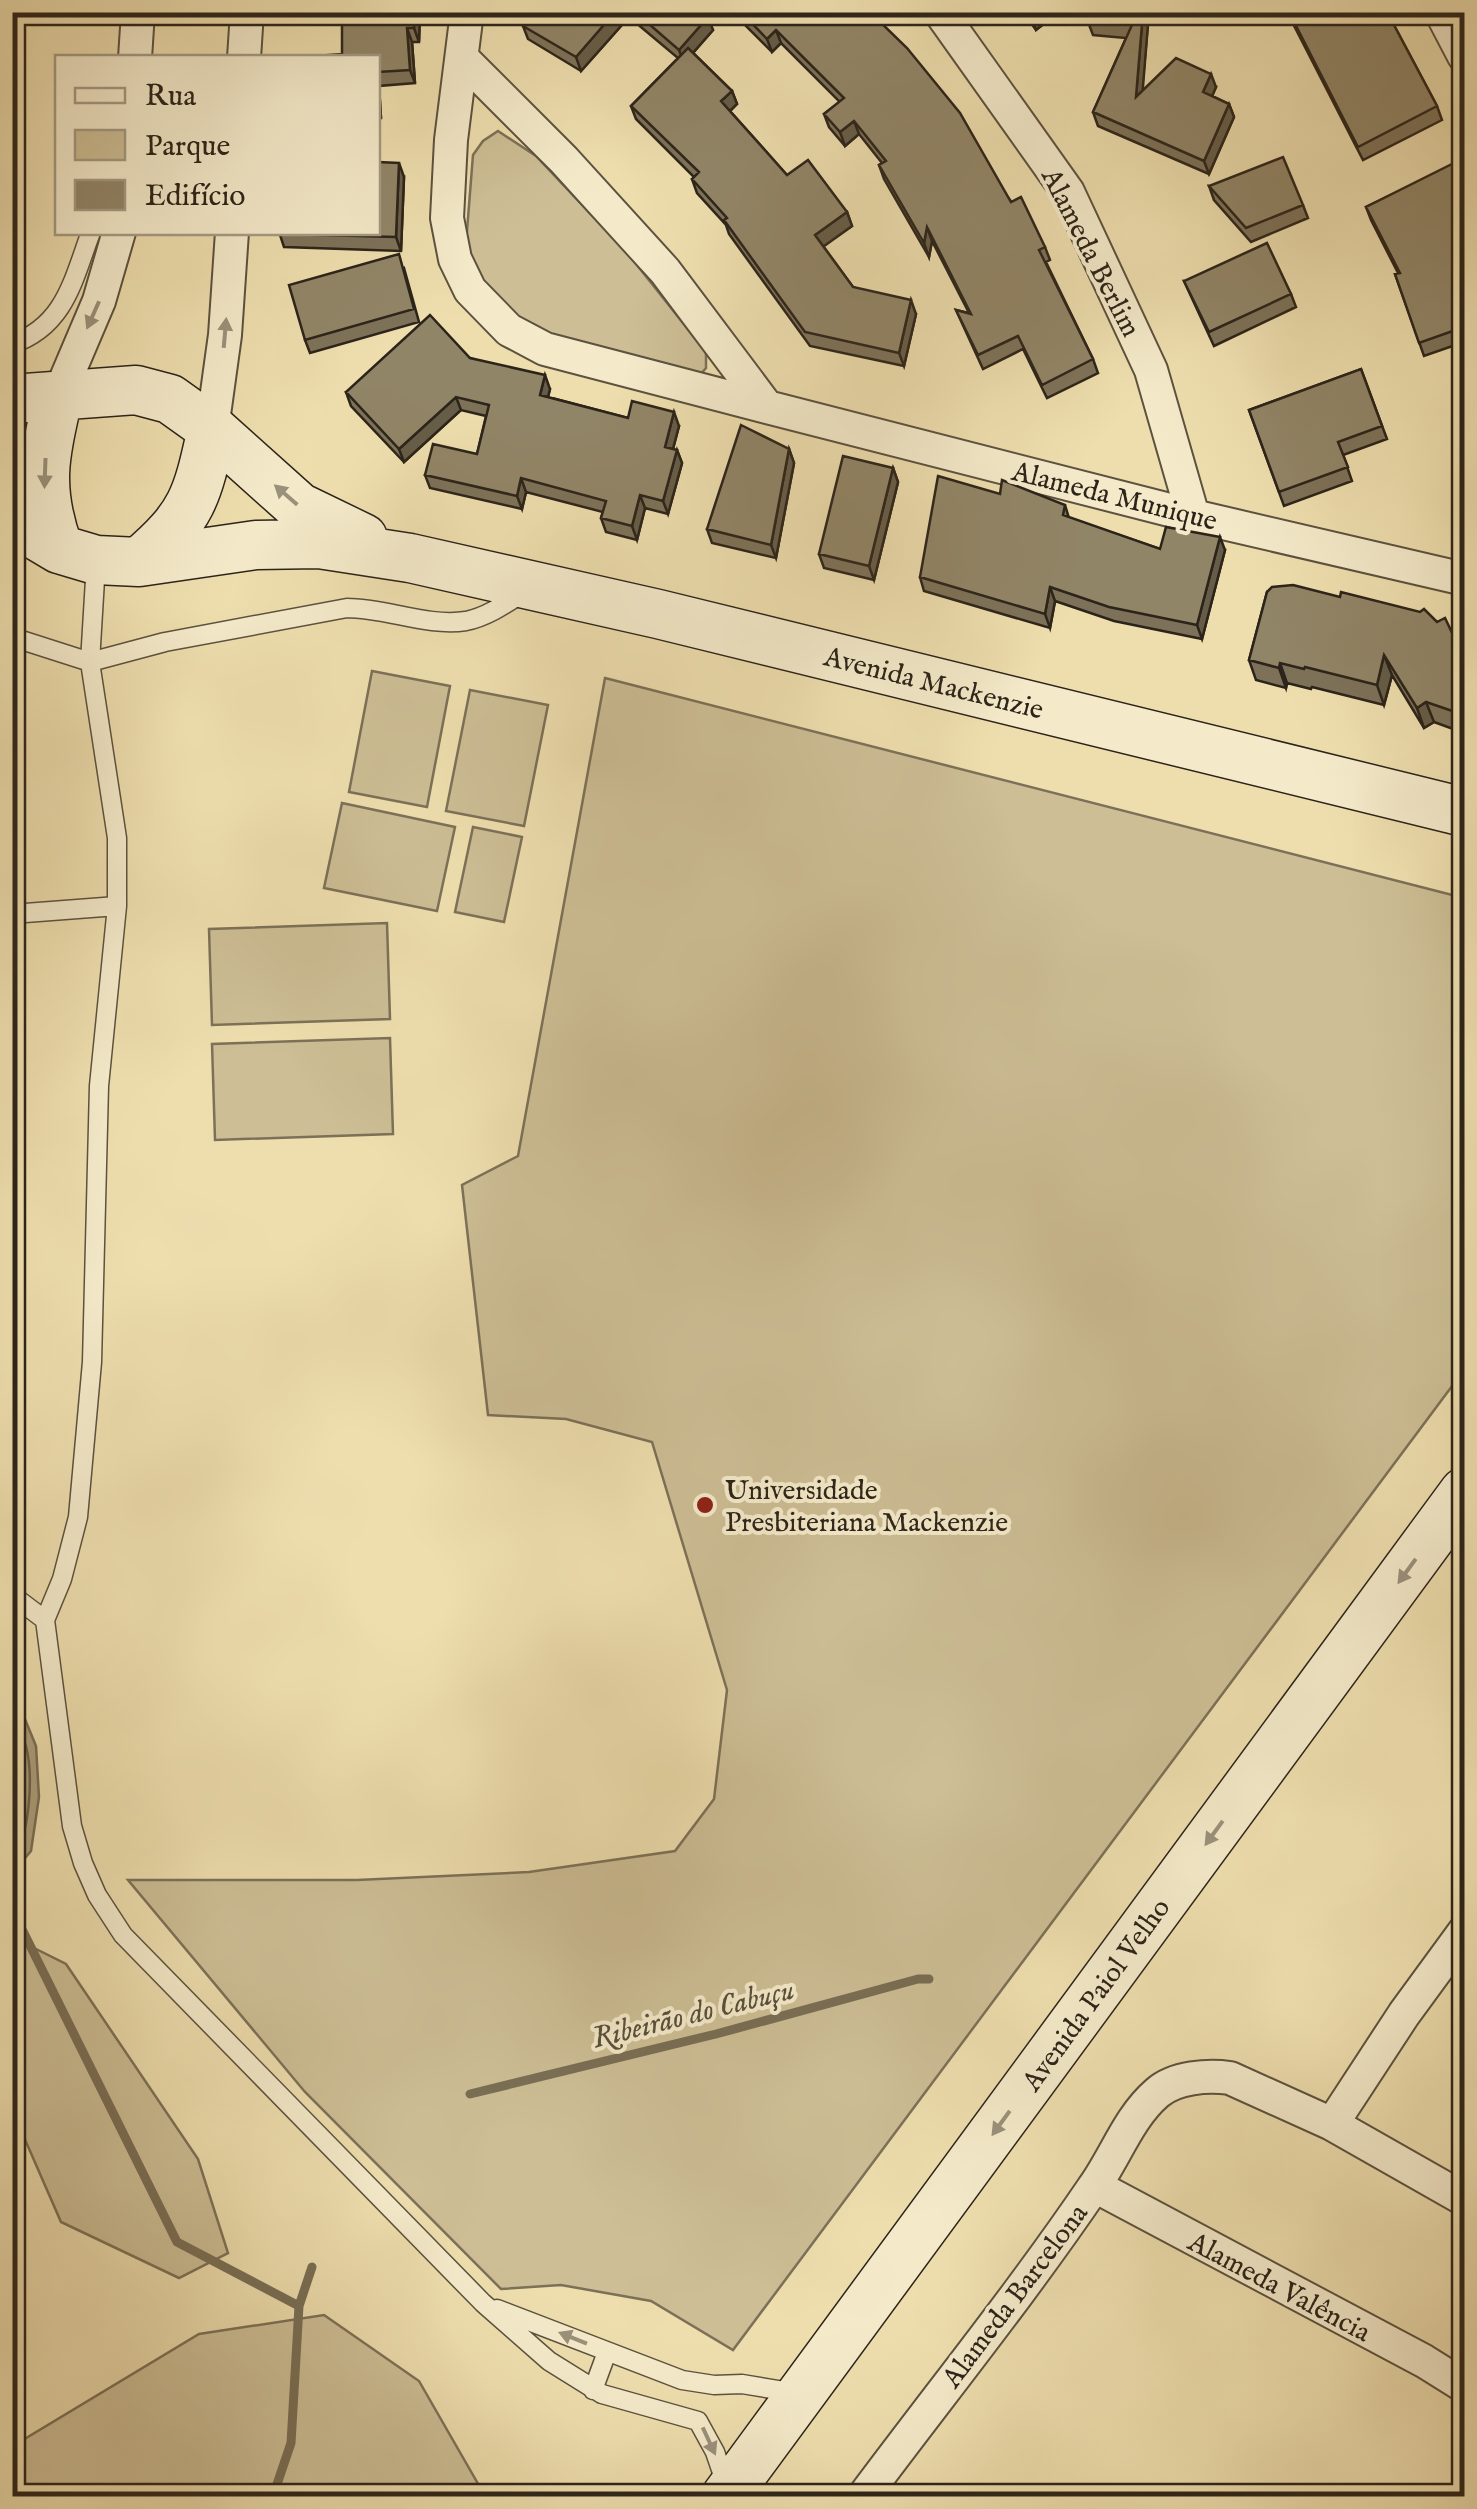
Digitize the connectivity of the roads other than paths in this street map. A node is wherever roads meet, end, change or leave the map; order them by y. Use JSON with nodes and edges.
{"nodes":[{"id":1,"x":138,"y":12,"type":"edge"},
{"id":2,"x":247,"y":12,"type":"edge"},
{"id":3,"x":467,"y":12,"type":"edge"},
{"id":4,"x":940,"y":12,"type":"edge"},
{"id":5,"x":1441,"y":12,"type":"edge"},
{"id":6,"x":135,"y":55,"type":"edge"},
{"id":7,"x":244,"y":55,"type":"edge"},
{"id":8,"x":1464,"y":56,"type":"edge"},
{"id":9,"x":463,"y":59,"type":"junction"},
{"id":10,"x":89,"y":235,"type":"edge"},
{"id":11,"x":118,"y":235,"type":"edge"},
{"id":12,"x":232,"y":235,"type":"edge"},
{"id":13,"x":12,"y":344,"type":"edge"},
{"id":14,"x":59,"y":396,"type":"junction"},
{"id":15,"x":12,"y":399,"type":"edge"},
{"id":16,"x":767,"y":407,"type":"junction"},
{"id":17,"x":212,"y":430,"type":"junction"},
{"id":18,"x":1194,"y":516,"type":"junction"},
{"id":19,"x":12,"y":521,"type":"edge"},
{"id":20,"x":403,"y":556,"type":"junction"},
{"id":21,"x":98,"y":557,"type":"junction"},
{"id":22,"x":1464,"y":578,"type":"edge"},
{"id":23,"x":534,"y":586,"type":"junction"},
{"id":24,"x":14,"y":634,"type":"edge"},
{"id":25,"x":90,"y":662,"type":"junction"},
{"id":26,"x":1464,"y":812,"type":"edge"},
{"id":27,"x":117,"y":906,"type":"junction"},
{"id":28,"x":12,"y":914,"type":"edge"},
{"id":29,"x":1464,"y":1492,"type":"edge"},
{"id":30,"x":1464,"y":1548,"type":"edge"},
{"id":31,"x":12,"y":1595,"type":"edge"},
{"id":32,"x":45,"y":1620,"type":"junction"},
{"id":33,"x":1464,"y":1932,"type":"edge"},
{"id":34,"x":1332,"y":2124,"type":"junction"},
{"id":35,"x":1095,"y":2186,"type":"junction"},
{"id":36,"x":1464,"y":2199,"type":"edge"},
{"id":37,"x":484,"y":2303,"type":"junction"},
{"id":38,"x":607,"y":2352,"type":"junction"},
{"id":39,"x":682,"y":2380,"type":"junction"},
{"id":40,"x":1464,"y":2386,"type":"edge"},
{"id":41,"x":593,"y":2390,"type":"junction"},
{"id":42,"x":802,"y":2394,"type":"junction"},
{"id":43,"x":678,"y":2415,"type":"junction"},
{"id":44,"x":740,"y":2495,"type":"edge"},
{"id":45,"x":864,"y":2496,"type":"edge"}],
"edges":[{"from":1,"to":6,"type":"street"},
{"from":2,"to":7,"type":"street"},
{"from":3,"to":9,"type":"street","name":"Alameda Munique"},
{"from":4,"to":18,"type":"street","name":"Alameda Berlim"},
{"from":5,"to":8,"type":"street"},
{"from":9,"to":16,"type":"street"},
{"from":9,"to":16,"type":"street","name":"Alameda Munique"},
{"from":10,"to":13,"type":"lane"},
{"from":11,"to":14,"type":"street","one_way":true},
{"from":17,"to":12,"type":"street","one_way":true},
{"from":14,"to":15,"type":"main road","name":"Avenida Mackenzie"},
{"from":14,"to":17,"type":"main road","name":"Avenida Mackenzie"},
{"from":14,"to":21,"type":"main road","one_way":true},
{"from":16,"to":18,"type":"street","name":"Alameda Munique"},
{"from":20,"to":17,"type":"main road","name":"Avenida Mackenzie","one_way":true},
{"from":17,"to":21,"type":"main road"},
{"from":18,"to":22,"type":"street","name":"Alameda Munique"},
{"from":19,"to":21,"type":"main road"},
{"from":20,"to":21,"type":"main road","name":"Avenida Mackenzie"},
{"from":20,"to":23,"type":"main road","name":"Avenida Mackenzie"},
{"from":21,"to":25,"type":"lane"},
{"from":23,"to":25,"type":"lane"},
{"from":23,"to":26,"type":"main road","name":"Avenida Mackenzie"},
{"from":24,"to":25,"type":"lane"},
{"from":25,"to":27,"type":"lane"},
{"from":27,"to":28,"type":"lane"},
{"from":27,"to":32,"type":"lane"},
{"from":29,"to":42,"type":"main road","name":"Avenida Paiol Velho","one_way":true},
{"from":30,"to":44,"type":"main road","name":"Avenida Paiol Velho"},
{"from":31,"to":32,"type":"lane"},
{"from":32,"to":37,"type":"lane"},
{"from":33,"to":34,"type":"street"},
{"from":34,"to":35,"type":"street","name":"Alameda Barcelona"},
{"from":34,"to":36,"type":"street"},
{"from":35,"to":40,"type":"street","name":"Alameda Valência"},
{"from":35,"to":45,"type":"street","name":"Alameda Barcelona"},
{"from":38,"to":37,"type":"lane","one_way":true},
{"from":37,"to":41,"type":"lane"},
{"from":38,"to":39,"type":"lane"},
{"from":38,"to":41,"type":"lane"},
{"from":39,"to":42,"type":"lane"},
{"from":39,"to":43,"type":"lane"},
{"from":41,"to":43,"type":"lane"},
{"from":42,"to":44,"type":"main road","name":"Avenida Paiol Velho"},
{"from":43,"to":44,"type":"lane","one_way":true}]}
